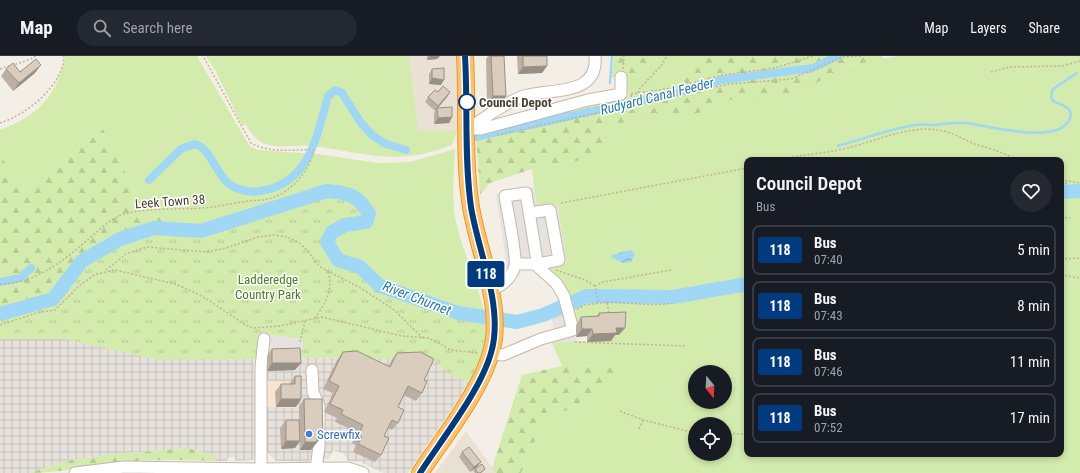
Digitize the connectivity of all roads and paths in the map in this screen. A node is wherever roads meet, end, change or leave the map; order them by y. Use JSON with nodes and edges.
{"nodes":[{"id":1,"x":36,"y":56,"type":"edge"},
{"id":2,"x":64,"y":56,"type":"edge"},
{"id":3,"x":203,"y":56,"type":"edge"},
{"id":4,"x":465,"y":56,"type":"edge"},
{"id":5,"x":595,"y":56,"type":"edge"},
{"id":6,"x":624,"y":56,"type":"edge"},
{"id":7,"x":667,"y":56,"type":"edge"},
{"id":8,"x":813,"y":56,"type":"edge"},
{"id":9,"x":863,"y":56,"type":"edge"},
{"id":10,"x":1080,"y":61,"type":"edge"},
{"id":11,"x":0,"y":68,"type":"edge"},
{"id":12,"x":991,"y":72,"type":"dead end"},
{"id":13,"x":621,"y":77,"type":"joint"},
{"id":14,"x":638,"y":93,"type":"junction"},
{"id":15,"x":633,"y":105,"type":"junction"},
{"id":16,"x":0,"y":123,"type":"edge"},
{"id":17,"x":467,"y":135,"type":"junction"},
{"id":18,"x":491,"y":136,"type":"dead end"},
{"id":19,"x":793,"y":157,"type":"edge"},
{"id":20,"x":1012,"y":157,"type":"edge"},
{"id":21,"x":744,"y":169,"type":"edge"},
{"id":22,"x":1064,"y":181,"type":"edge"},
{"id":23,"x":1069,"y":182,"type":"junction"},
{"id":24,"x":1064,"y":183,"type":"edge"},
{"id":25,"x":1080,"y":183,"type":"edge"},
{"id":26,"x":561,"y":203,"type":"dead end"},
{"id":27,"x":530,"y":213,"type":"junction"},
{"id":28,"x":1064,"y":217,"type":"edge"},
{"id":29,"x":1070,"y":218,"type":"dead end"},
{"id":30,"x":1080,"y":258,"type":"edge"},
{"id":31,"x":1064,"y":259,"type":"edge"},
{"id":32,"x":516,"y":264,"type":"junction"},
{"id":33,"x":538,"y":266,"type":"junction"},
{"id":34,"x":553,"y":269,"type":"dead end"},
{"id":35,"x":671,"y":270,"type":"dead end"},
{"id":36,"x":105,"y":271,"type":"junction"},
{"id":37,"x":328,"y":272,"type":"junction"},
{"id":38,"x":1064,"y":275,"type":"edge"},
{"id":39,"x":1080,"y":278,"type":"edge"},
{"id":40,"x":0,"y":284,"type":"edge"},
{"id":41,"x":595,"y":286,"type":"junction"},
{"id":42,"x":490,"y":290,"type":"junction"},
{"id":43,"x":598,"y":302,"type":"junction"},
{"id":44,"x":607,"y":302,"type":"junction"},
{"id":45,"x":672,"y":303,"type":"dead end"},
{"id":46,"x":315,"y":318,"type":"junction"},
{"id":47,"x":609,"y":318,"type":"edge"},
{"id":48,"x":305,"y":321,"type":"junction"},
{"id":49,"x":572,"y":323,"type":"junction"},
{"id":50,"x":0,"y":325,"type":"edge"},
{"id":51,"x":422,"y":338,"type":"junction"},
{"id":52,"x":264,"y":339,"type":"dead end"},
{"id":53,"x":300,"y":342,"type":"dead end"},
{"id":54,"x":575,"y":342,"type":"dead end"},
{"id":55,"x":685,"y":346,"type":"dead end"},
{"id":56,"x":490,"y":354,"type":"junction"},
{"id":57,"x":312,"y":370,"type":"dead end"},
{"id":58,"x":620,"y":411,"type":"dead end"},
{"id":59,"x":643,"y":420,"type":"junction"},
{"id":60,"x":639,"y":429,"type":"dead end"},
{"id":61,"x":688,"y":431,"type":"edge"},
{"id":62,"x":732,"y":433,"type":"edge"},
{"id":63,"x":744,"y":434,"type":"dead end"},
{"id":64,"x":316,"y":468,"type":"junction"},
{"id":65,"x":262,"y":469,"type":"junction"},
{"id":66,"x":132,"y":470,"type":"edge"},
{"id":67,"x":289,"y":471,"type":"edge"},
{"id":68,"x":89,"y":472,"type":"edge"},
{"id":69,"x":75,"y":473,"type":"edge"},
{"id":70,"x":363,"y":473,"type":"edge"},
{"id":71,"x":420,"y":473,"type":"edge"}],
"edges":[{"from":1,"to":11,"type":"path"},
{"from":2,"to":16,"type":"path"},
{"from":3,"to":40,"type":"path","name":"Leek Town 38"},
{"from":4,"to":17,"type":"highway"},
{"from":5,"to":17,"type":"lane"},
{"from":6,"to":13,"type":"path"},
{"from":7,"to":14,"type":"path"},
{"from":8,"to":14,"type":"path"},
{"from":9,"to":15,"type":"path"},
{"from":10,"to":12,"type":"path"},
{"from":13,"to":17,"type":"lane"},
{"from":14,"to":15,"type":"path"},
{"from":15,"to":18,"type":"path"},
{"from":17,"to":42,"type":"highway"},
{"from":19,"to":20,"type":"path"},
{"from":21,"to":26,"type":"path"},
{"from":22,"to":23,"type":"path"},
{"from":23,"to":24,"type":"path"},
{"from":23,"to":25,"type":"path"},
{"from":27,"to":32,"type":"lane"},
{"from":27,"to":33,"type":"lane"},
{"from":27,"to":33,"type":"lane"},
{"from":28,"to":29,"type":"path"},
{"from":30,"to":31,"type":"path"},
{"from":32,"to":33,"type":"lane"},
{"from":32,"to":42,"type":"lane"},
{"from":33,"to":49,"type":"lane"},
{"from":34,"to":41,"type":"path"},
{"from":35,"to":41,"type":"path"},
{"from":36,"to":37,"type":"path"},
{"from":36,"to":48,"type":"path"},
{"from":36,"to":50,"type":"path"},
{"from":37,"to":46,"type":"path"},
{"from":37,"to":51,"type":"path"},
{"from":38,"to":39,"type":"path"},
{"from":41,"to":43,"type":"path"},
{"from":42,"to":56,"type":"highway"},
{"from":43,"to":44,"type":"path"},
{"from":43,"to":49,"type":"path"},
{"from":44,"to":45,"type":"path"},
{"from":44,"to":47,"type":"path"},
{"from":46,"to":48,"type":"path"},
{"from":46,"to":51,"type":"path"},
{"from":48,"to":53,"type":"path"},
{"from":49,"to":56,"type":"lane"},
{"from":51,"to":56,"type":"path"},
{"from":52,"to":65,"type":"lane"},
{"from":54,"to":55,"type":"path"},
{"from":56,"to":71,"type":"highway"},
{"from":57,"to":64,"type":"lane"},
{"from":58,"to":59,"type":"path"},
{"from":59,"to":60,"type":"path"},
{"from":59,"to":61,"type":"path"},
{"from":62,"to":63,"type":"path"},
{"from":64,"to":67,"type":"lane"},
{"from":64,"to":70,"type":"lane"},
{"from":65,"to":66,"type":"lane"},
{"from":65,"to":67,"type":"lane"},
{"from":66,"to":68,"type":"lane"},
{"from":68,"to":69,"type":"lane"}]}
